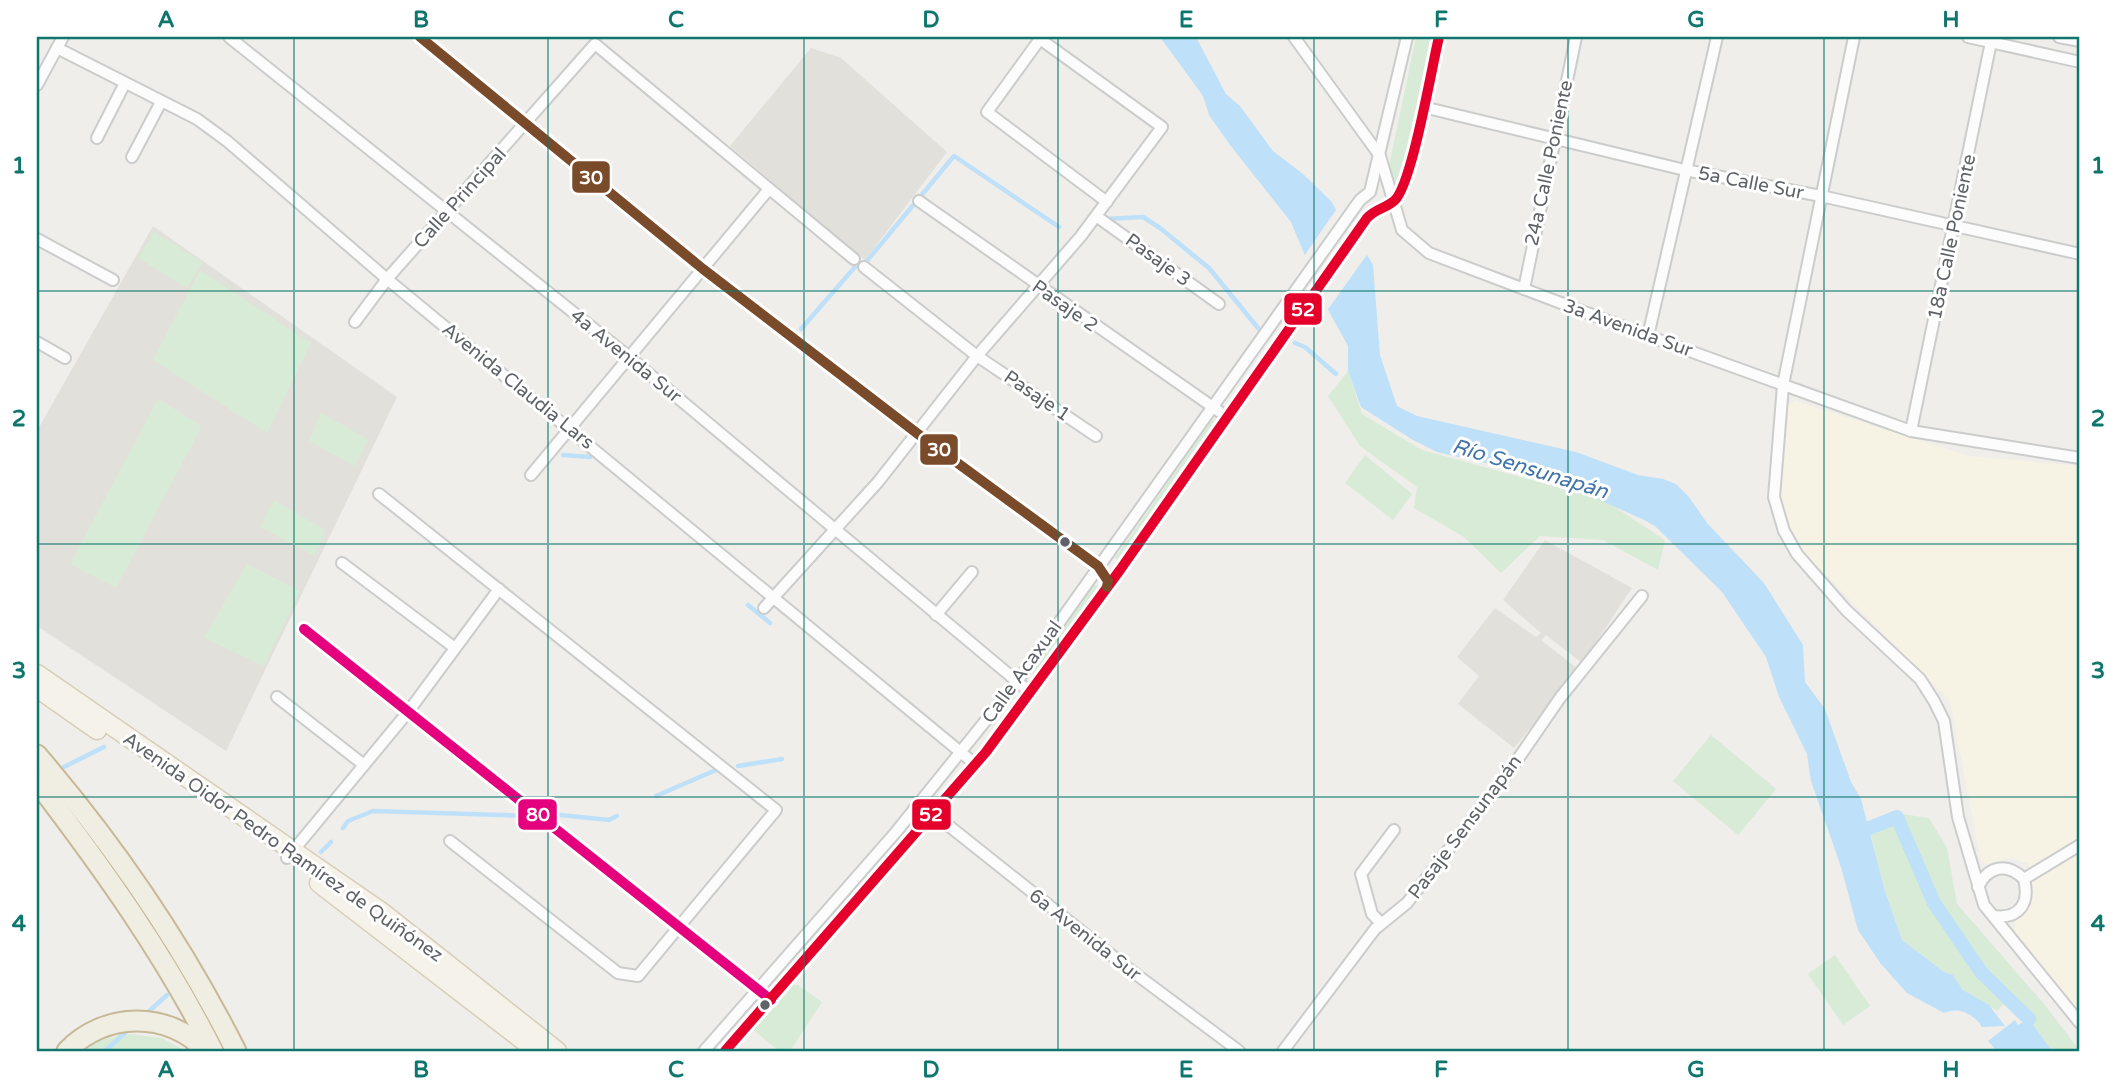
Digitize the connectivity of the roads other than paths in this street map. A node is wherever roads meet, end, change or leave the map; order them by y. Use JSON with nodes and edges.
{"nodes":[{"id":1,"x":63,"y":37,"type":"edge"},
{"id":2,"x":420,"y":37,"type":"edge"},
{"id":3,"x":1294,"y":37,"type":"edge"},
{"id":4,"x":1407,"y":37,"type":"edge"},
{"id":5,"x":1439,"y":37,"type":"edge"},
{"id":6,"x":1576,"y":37,"type":"edge"},
{"id":7,"x":1717,"y":37,"type":"edge"},
{"id":8,"x":1854,"y":37,"type":"edge"},
{"id":9,"x":1968,"y":37,"type":"edge"},
{"id":10,"x":2059,"y":37,"type":"edge"},
{"id":11,"x":237,"y":38,"type":"edge"},
{"id":12,"x":2080,"y":41,"type":"edge"},
{"id":13,"x":1992,"y":42,"type":"junction"},
{"id":14,"x":57,"y":48,"type":"junction"},
{"id":15,"x":2080,"y":62,"type":"edge"},
{"id":16,"x":125,"y":83,"type":"junction"},
{"id":17,"x":37,"y":85,"type":"edge"},
{"id":18,"x":161,"y":102,"type":"junction"},
{"id":19,"x":1423,"y":107,"type":"junction"},
{"id":20,"x":526,"y":124,"type":"junction"},
{"id":21,"x":97,"y":138,"type":"dead end"},
{"id":22,"x":1553,"y":139,"type":"junction"},
{"id":23,"x":1380,"y":156,"type":"junction"},
{"id":24,"x":132,"y":157,"type":"dead end"},
{"id":25,"x":1685,"y":170,"type":"junction"},
{"id":26,"x":769,"y":189,"type":"junction"},
{"id":27,"x":1821,"y":196,"type":"junction"},
{"id":28,"x":919,"y":201,"type":"dead end"},
{"id":29,"x":1107,"y":202,"type":"junction"},
{"id":30,"x":1394,"y":202,"type":"junction"},
{"id":31,"x":447,"y":212,"type":"junction"},
{"id":32,"x":1096,"y":216,"type":"junction"},
{"id":33,"x":1955,"y":226,"type":"junction"},
{"id":34,"x":37,"y":239,"type":"edge"},
{"id":35,"x":2080,"y":254,"type":"edge"},
{"id":36,"x":854,"y":259,"type":"dead end"},
{"id":37,"x":864,"y":267,"type":"dead end"},
{"id":38,"x":703,"y":269,"type":"junction"},
{"id":39,"x":387,"y":279,"type":"junction"},
{"id":40,"x":113,"y":280,"type":"dead end"},
{"id":41,"x":1037,"y":286,"type":"junction"},
{"id":42,"x":1524,"y":289,"type":"junction"},
{"id":43,"x":1219,"y":304,"type":"dead end"},
{"id":44,"x":355,"y":322,"type":"dead end"},
{"id":45,"x":1648,"y":336,"type":"junction"},
{"id":46,"x":37,"y":342,"type":"edge"},
{"id":47,"x":977,"y":356,"type":"junction"},
{"id":48,"x":65,"y":358,"type":"dead end"},
{"id":49,"x":629,"y":358,"type":"junction"},
{"id":50,"x":1783,"y":384,"type":"junction"},
{"id":51,"x":1213,"y":409,"type":"junction"},
{"id":52,"x":1227,"y":417,"type":"junction"},
{"id":53,"x":570,"y":428,"type":"junction"},
{"id":54,"x":1911,"y":430,"type":"junction"},
{"id":55,"x":918,"y":434,"type":"junction"},
{"id":56,"x":1096,"y":436,"type":"dead end"},
{"id":57,"x":2080,"y":458,"type":"edge"},
{"id":58,"x":531,"y":475,"type":"dead end"},
{"id":59,"x":379,"y":494,"type":"dead end"},
{"id":60,"x":834,"y":528,"type":"junction"},
{"id":61,"x":342,"y":563,"type":"dead end"},
{"id":62,"x":1098,"y":566,"type":"junction"},
{"id":63,"x":1120,"y":570,"type":"junction"},
{"id":64,"x":972,"y":572,"type":"dead end"},
{"id":65,"x":1107,"y":587,"type":"junction"},
{"id":66,"x":499,"y":589,"type":"junction"},
{"id":67,"x":775,"y":596,"type":"junction"},
{"id":68,"x":1642,"y":596,"type":"dead end"},
{"id":69,"x":764,"y":608,"type":"dead end"},
{"id":70,"x":936,"y":615,"type":"junction"},
{"id":71,"x":304,"y":629,"type":"dead end"},
{"id":72,"x":455,"y":648,"type":"junction"},
{"id":73,"x":37,"y":674,"type":"edge"},
{"id":74,"x":1016,"y":683,"type":"junction"},
{"id":75,"x":37,"y":688,"type":"edge"},
{"id":76,"x":1031,"y":694,"type":"junction"},
{"id":77,"x":276,"y":697,"type":"dead end"},
{"id":78,"x":408,"y":712,"type":"junction"},
{"id":79,"x":962,"y":753,"type":"junction"},
{"id":80,"x":37,"y":755,"type":"edge"},
{"id":81,"x":975,"y":764,"type":"junction"},
{"id":82,"x":364,"y":765,"type":"junction"},
{"id":83,"x":37,"y":782,"type":"edge"},
{"id":84,"x":926,"y":795,"type":"junction"},
{"id":85,"x":914,"y":809,"type":"junction"},
{"id":86,"x":934,"y":814,"type":"junction"},
{"id":87,"x":1394,"y":830,"type":"dead end"},
{"id":88,"x":450,"y":841,"type":"dead end"},
{"id":89,"x":2080,"y":845,"type":"edge"},
{"id":90,"x":290,"y":855,"type":"junction"},
{"id":91,"x":2024,"y":879,"type":"junction"},
{"id":92,"x":1978,"y":887,"type":"junction"},
{"id":93,"x":1994,"y":916,"type":"junction"},
{"id":94,"x":1381,"y":923,"type":"junction"},
{"id":95,"x":679,"y":927,"type":"junction"},
{"id":96,"x":757,"y":989,"type":"junction"},
{"id":97,"x":771,"y":1000,"type":"junction"},
{"id":98,"x":2080,"y":1023,"type":"edge"},
{"id":99,"x":67,"y":1051,"type":"edge"},
{"id":100,"x":206,"y":1051,"type":"edge"},
{"id":101,"x":213,"y":1051,"type":"edge"},
{"id":102,"x":236,"y":1051,"type":"edge"},
{"id":103,"x":537,"y":1051,"type":"edge"},
{"id":104,"x":557,"y":1051,"type":"edge"},
{"id":105,"x":704,"y":1051,"type":"edge"},
{"id":106,"x":725,"y":1051,"type":"edge"},
{"id":107,"x":1239,"y":1051,"type":"edge"},
{"id":108,"x":1283,"y":1051,"type":"edge"}],
"edges":[{"from":1,"to":14,"type":"street"},
{"from":2,"to":20,"type":"street"},
{"from":3,"to":23,"type":"street","name":"3a Avenida Sur"},
{"from":4,"to":23,"type":"street"},
{"from":5,"to":19,"type":"street"},
{"from":6,"to":22,"type":"street","name":"24a Calle Poniente"},
{"from":7,"to":25,"type":"street"},
{"from":8,"to":27,"type":"street"},
{"from":9,"to":13,"type":"street"},
{"from":10,"to":12,"type":"street"},
{"from":11,"to":31,"type":"street","name":"4a Avenida Sur"},
{"from":13,"to":15,"type":"street"},
{"from":13,"to":33,"type":"street","name":"18a Calle Poniente"},
{"from":14,"to":16,"type":"street","name":"Avenida Claudia Lars"},
{"from":14,"to":17,"type":"street"},
{"from":16,"to":18,"type":"street","name":"Avenida Claudia Lars"},
{"from":16,"to":21,"type":"street"},
{"from":18,"to":24,"type":"street"},
{"from":18,"to":39,"type":"street","name":"Avenida Claudia Lars"},
{"from":19,"to":22,"type":"street","name":"5a Calle Sur"},
{"from":19,"to":30,"type":"street"},
{"from":20,"to":26,"type":"street","name":"Calle Principal"},
{"from":20,"to":31,"type":"street","name":"Calle Principal"},
{"from":20,"to":38,"type":"street"},
{"from":22,"to":25,"type":"street","name":"5a Calle Sur"},
{"from":22,"to":42,"type":"street","name":"24a Calle Poniente"},
{"from":23,"to":30,"type":"street","name":"3a Avenida Sur"},
{"from":23,"to":51,"type":"street","name":"Calle Acaxual"},
{"from":25,"to":27,"type":"street","name":"5a Calle Sur"},
{"from":25,"to":45,"type":"street"},
{"from":26,"to":36,"type":"street"},
{"from":26,"to":38,"type":"street"},
{"from":27,"to":33,"type":"street","name":"5a Calle Sur"},
{"from":27,"to":50,"type":"street"},
{"from":28,"to":41,"type":"street","name":"Pasaje 2"},
{"from":29,"to":29,"type":"street"},
{"from":29,"to":32,"type":"street"},
{"from":30,"to":42,"type":"street","name":"3a Avenida Sur"},
{"from":30,"to":52,"type":"street","name":"Calle Acaxual"},
{"from":31,"to":39,"type":"street","name":"Calle Principal"},
{"from":31,"to":49,"type":"street","name":"4a Avenida Sur"},
{"from":32,"to":41,"type":"street"},
{"from":32,"to":43,"type":"street","name":"Pasaje 3"},
{"from":33,"to":35,"type":"street","name":"5a Calle Sur"},
{"from":33,"to":54,"type":"street","name":"18a Calle Poniente"},
{"from":34,"to":40,"type":"street"},
{"from":37,"to":47,"type":"street","name":"Pasaje 1"},
{"from":38,"to":49,"type":"street"},
{"from":38,"to":55,"type":"street"},
{"from":39,"to":44,"type":"street","name":"Calle Principal"},
{"from":39,"to":53,"type":"street","name":"Avenida Claudia Lars"},
{"from":41,"to":47,"type":"street"},
{"from":41,"to":51,"type":"street","name":"Pasaje 2"},
{"from":42,"to":45,"type":"street","name":"3a Avenida Sur"},
{"from":45,"to":50,"type":"street","name":"3a Avenida Sur"},
{"from":46,"to":48,"type":"street"},
{"from":47,"to":55,"type":"street"},
{"from":47,"to":56,"type":"street","name":"Pasaje 1"},
{"from":49,"to":53,"type":"street"},
{"from":49,"to":60,"type":"street","name":"4a Avenida Sur"},
{"from":50,"to":54,"type":"street","name":"3a Avenida Sur"},
{"from":50,"to":92,"type":"street"},
{"from":51,"to":52,"type":"street"},
{"from":51,"to":62,"type":"street","name":"Calle Acaxual"},
{"from":52,"to":63,"type":"street","name":"Calle Acaxual"},
{"from":53,"to":58,"type":"street"},
{"from":53,"to":67,"type":"street","name":"Avenida Claudia Lars"},
{"from":54,"to":57,"type":"street","name":"3a Avenida Sur"},
{"from":55,"to":60,"type":"street"},
{"from":55,"to":62,"type":"street"},
{"from":59,"to":66,"type":"street"},
{"from":60,"to":67,"type":"street"},
{"from":60,"to":70,"type":"street","name":"4a Avenida Sur"},
{"from":61,"to":72,"type":"street"},
{"from":62,"to":63,"type":"street"},
{"from":62,"to":65,"type":"street"},
{"from":62,"to":74,"type":"street","name":"Calle Acaxual"},
{"from":63,"to":65,"type":"street","name":"Calle Acaxual"},
{"from":64,"to":70,"type":"street"},
{"from":65,"to":76,"type":"street","name":"Calle Acaxual"},
{"from":66,"to":72,"type":"street"},
{"from":66,"to":95,"type":"street"},
{"from":67,"to":69,"type":"street"},
{"from":67,"to":79,"type":"street","name":"Avenida Claudia Lars"},
{"from":68,"to":94,"type":"street","name":"Pasaje Sensunapán"},
{"from":70,"to":74,"type":"street","name":"4a Avenida Sur"},
{"from":71,"to":78,"type":"street"},
{"from":72,"to":78,"type":"street"},
{"from":73,"to":90,"type":"main road","name":"Avenida Oidor Pedro Ramírez de Quiñónez"},
{"from":74,"to":76,"type":"street","name":"4a Avenida Sur"},
{"from":74,"to":79,"type":"street","name":"Calle Acaxual"},
{"from":75,"to":90,"type":"main road"},
{"from":76,"to":81,"type":"street","name":"Calle Acaxual"},
{"from":77,"to":82,"type":"street"},
{"from":78,"to":82,"type":"street"},
{"from":78,"to":95,"type":"street"},
{"from":79,"to":81,"type":"street","name":"Avenida Claudia Lars"},
{"from":79,"to":84,"type":"street","name":"Calle Acaxual"},
{"from":80,"to":102,"type":"highway"},
{"from":81,"to":86,"type":"street","name":"Calle Acaxual"},
{"from":82,"to":90,"type":"street"},
{"from":83,"to":101,"type":"highway"},
{"from":84,"to":85,"type":"street","name":"Calle Acaxual"},
{"from":84,"to":86,"type":"street"},
{"from":85,"to":86,"type":"street"},
{"from":85,"to":96,"type":"street","name":"Calle Acaxual"},
{"from":86,"to":97,"type":"street","name":"Calle Acaxual"},
{"from":86,"to":107,"type":"street","name":"6a Avenida Sur"},
{"from":87,"to":94,"type":"street"},
{"from":88,"to":95,"type":"street"},
{"from":89,"to":91,"type":"street"},
{"from":90,"to":103,"type":"main road"},
{"from":90,"to":104,"type":"main road","name":"Avenida Oidor Pedro Ramírez de Quiñónez"},
{"from":91,"to":92,"type":"street"},
{"from":91,"to":93,"type":"street"},
{"from":92,"to":93,"type":"street"},
{"from":93,"to":98,"type":"street"},
{"from":94,"to":108,"type":"street","name":"Pasaje Sensunapán"},
{"from":95,"to":96,"type":"street"},
{"from":96,"to":97,"type":"street"},
{"from":96,"to":105,"type":"street","name":"Calle Acaxual"},
{"from":97,"to":106,"type":"street","name":"Calle Acaxual"},
{"from":99,"to":100,"type":"highway"}]}
